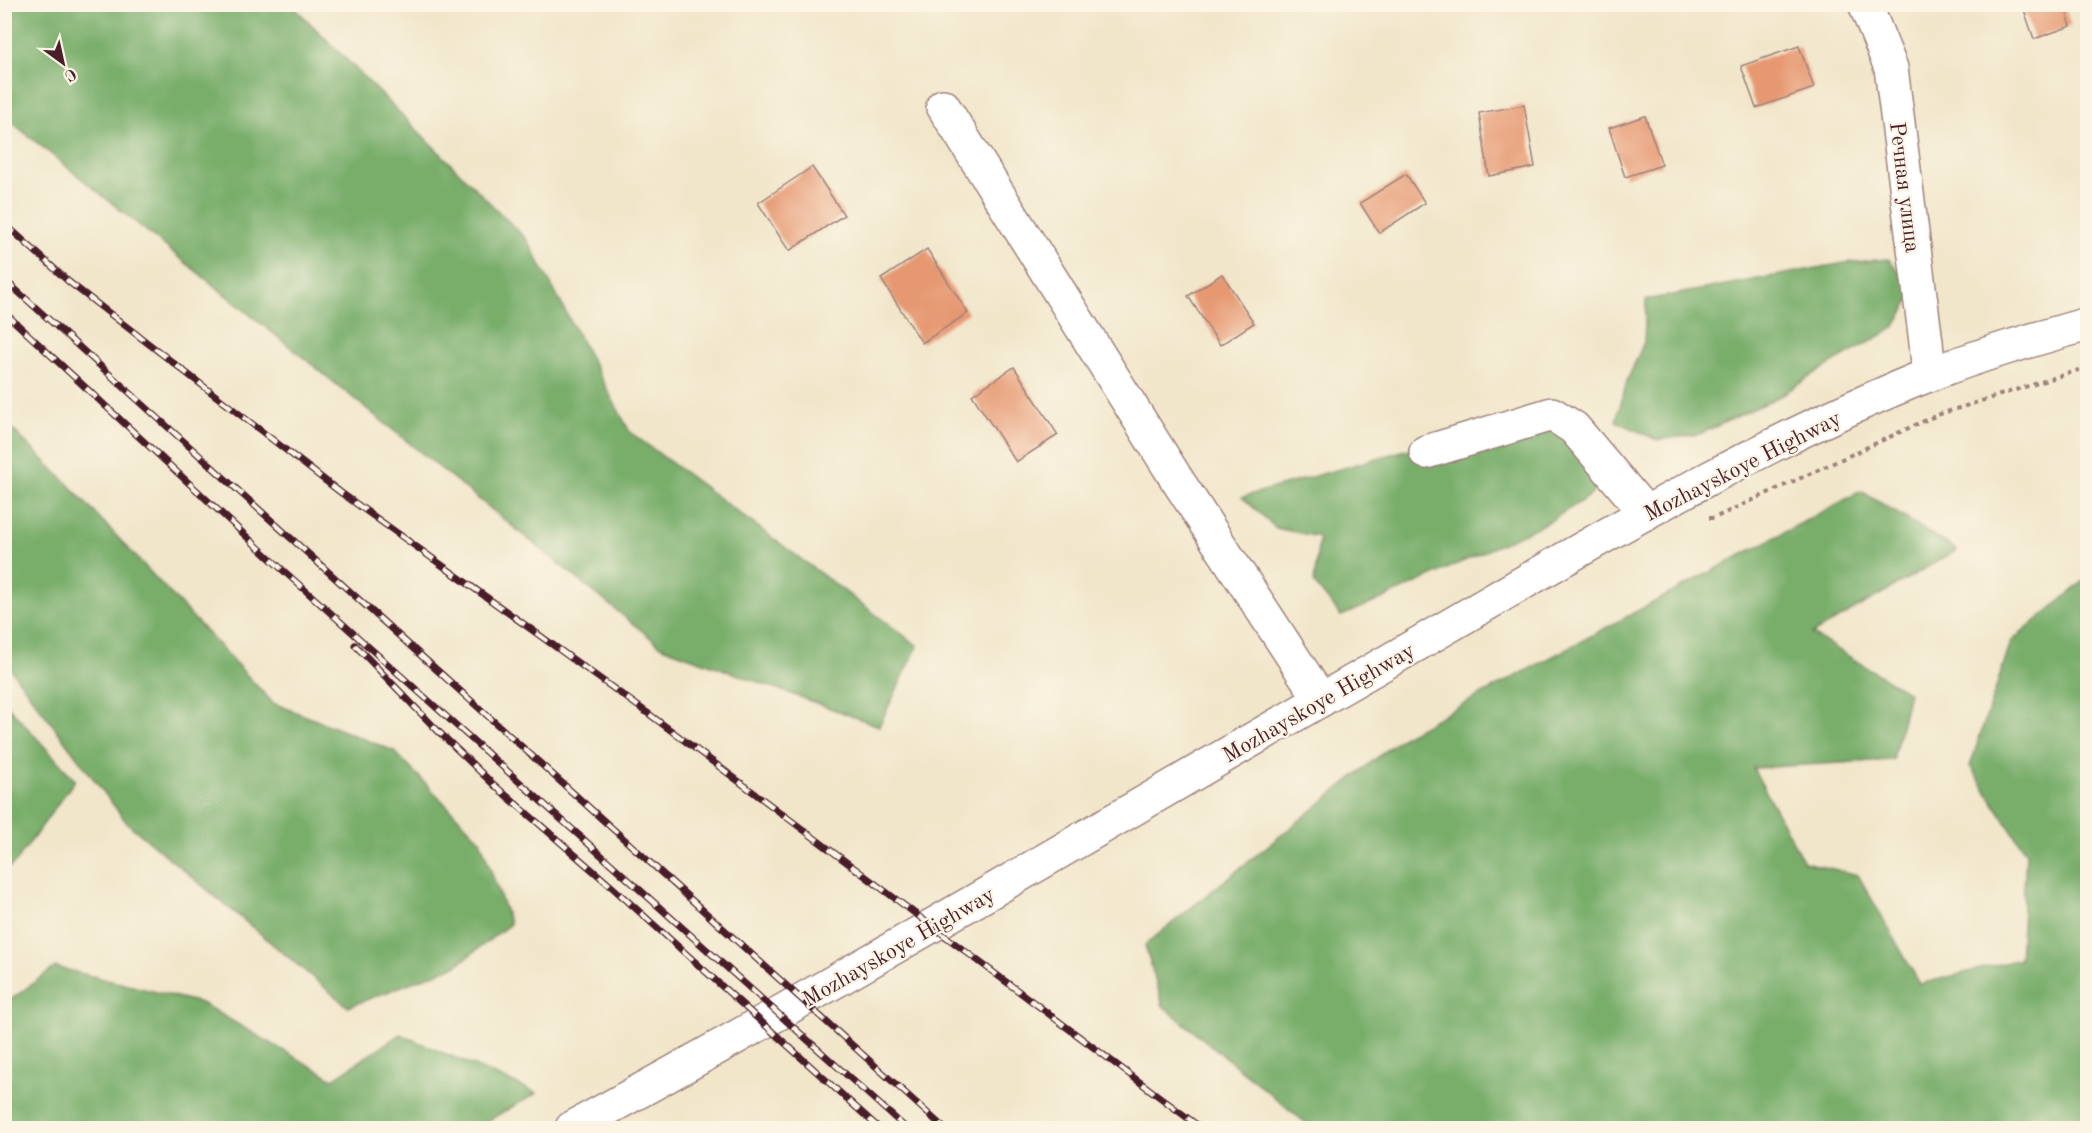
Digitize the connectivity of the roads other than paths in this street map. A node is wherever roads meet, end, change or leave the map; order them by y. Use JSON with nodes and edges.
{"nodes":[{"id":1,"x":1865,"y":4,"type":"edge"},
{"id":2,"x":943,"y":106,"type":"dead end"},
{"id":3,"x":2088,"y":324,"type":"edge"},
{"id":4,"x":1929,"y":375,"type":"junction"},
{"id":5,"x":1426,"y":452,"type":"dead end"},
{"id":6,"x":1646,"y":513,"type":"junction"},
{"id":7,"x":1321,"y":700,"type":"junction"},
{"id":8,"x":572,"y":1128,"type":"edge"}],
"edges":[{"from":1,"to":4,"type":"main road","name":"Речная улица"},
{"from":2,"to":7,"type":"main road"},
{"from":3,"to":4,"type":"main road","name":"Mozhayskoye Highway"},
{"from":4,"to":6,"type":"main road","name":"Mozhayskoye Highway"},
{"from":5,"to":6,"type":"main road"},
{"from":6,"to":7,"type":"main road","name":"Mozhayskoye Highway"},
{"from":7,"to":8,"type":"main road","name":"Mozhayskoye Highway"}]}
